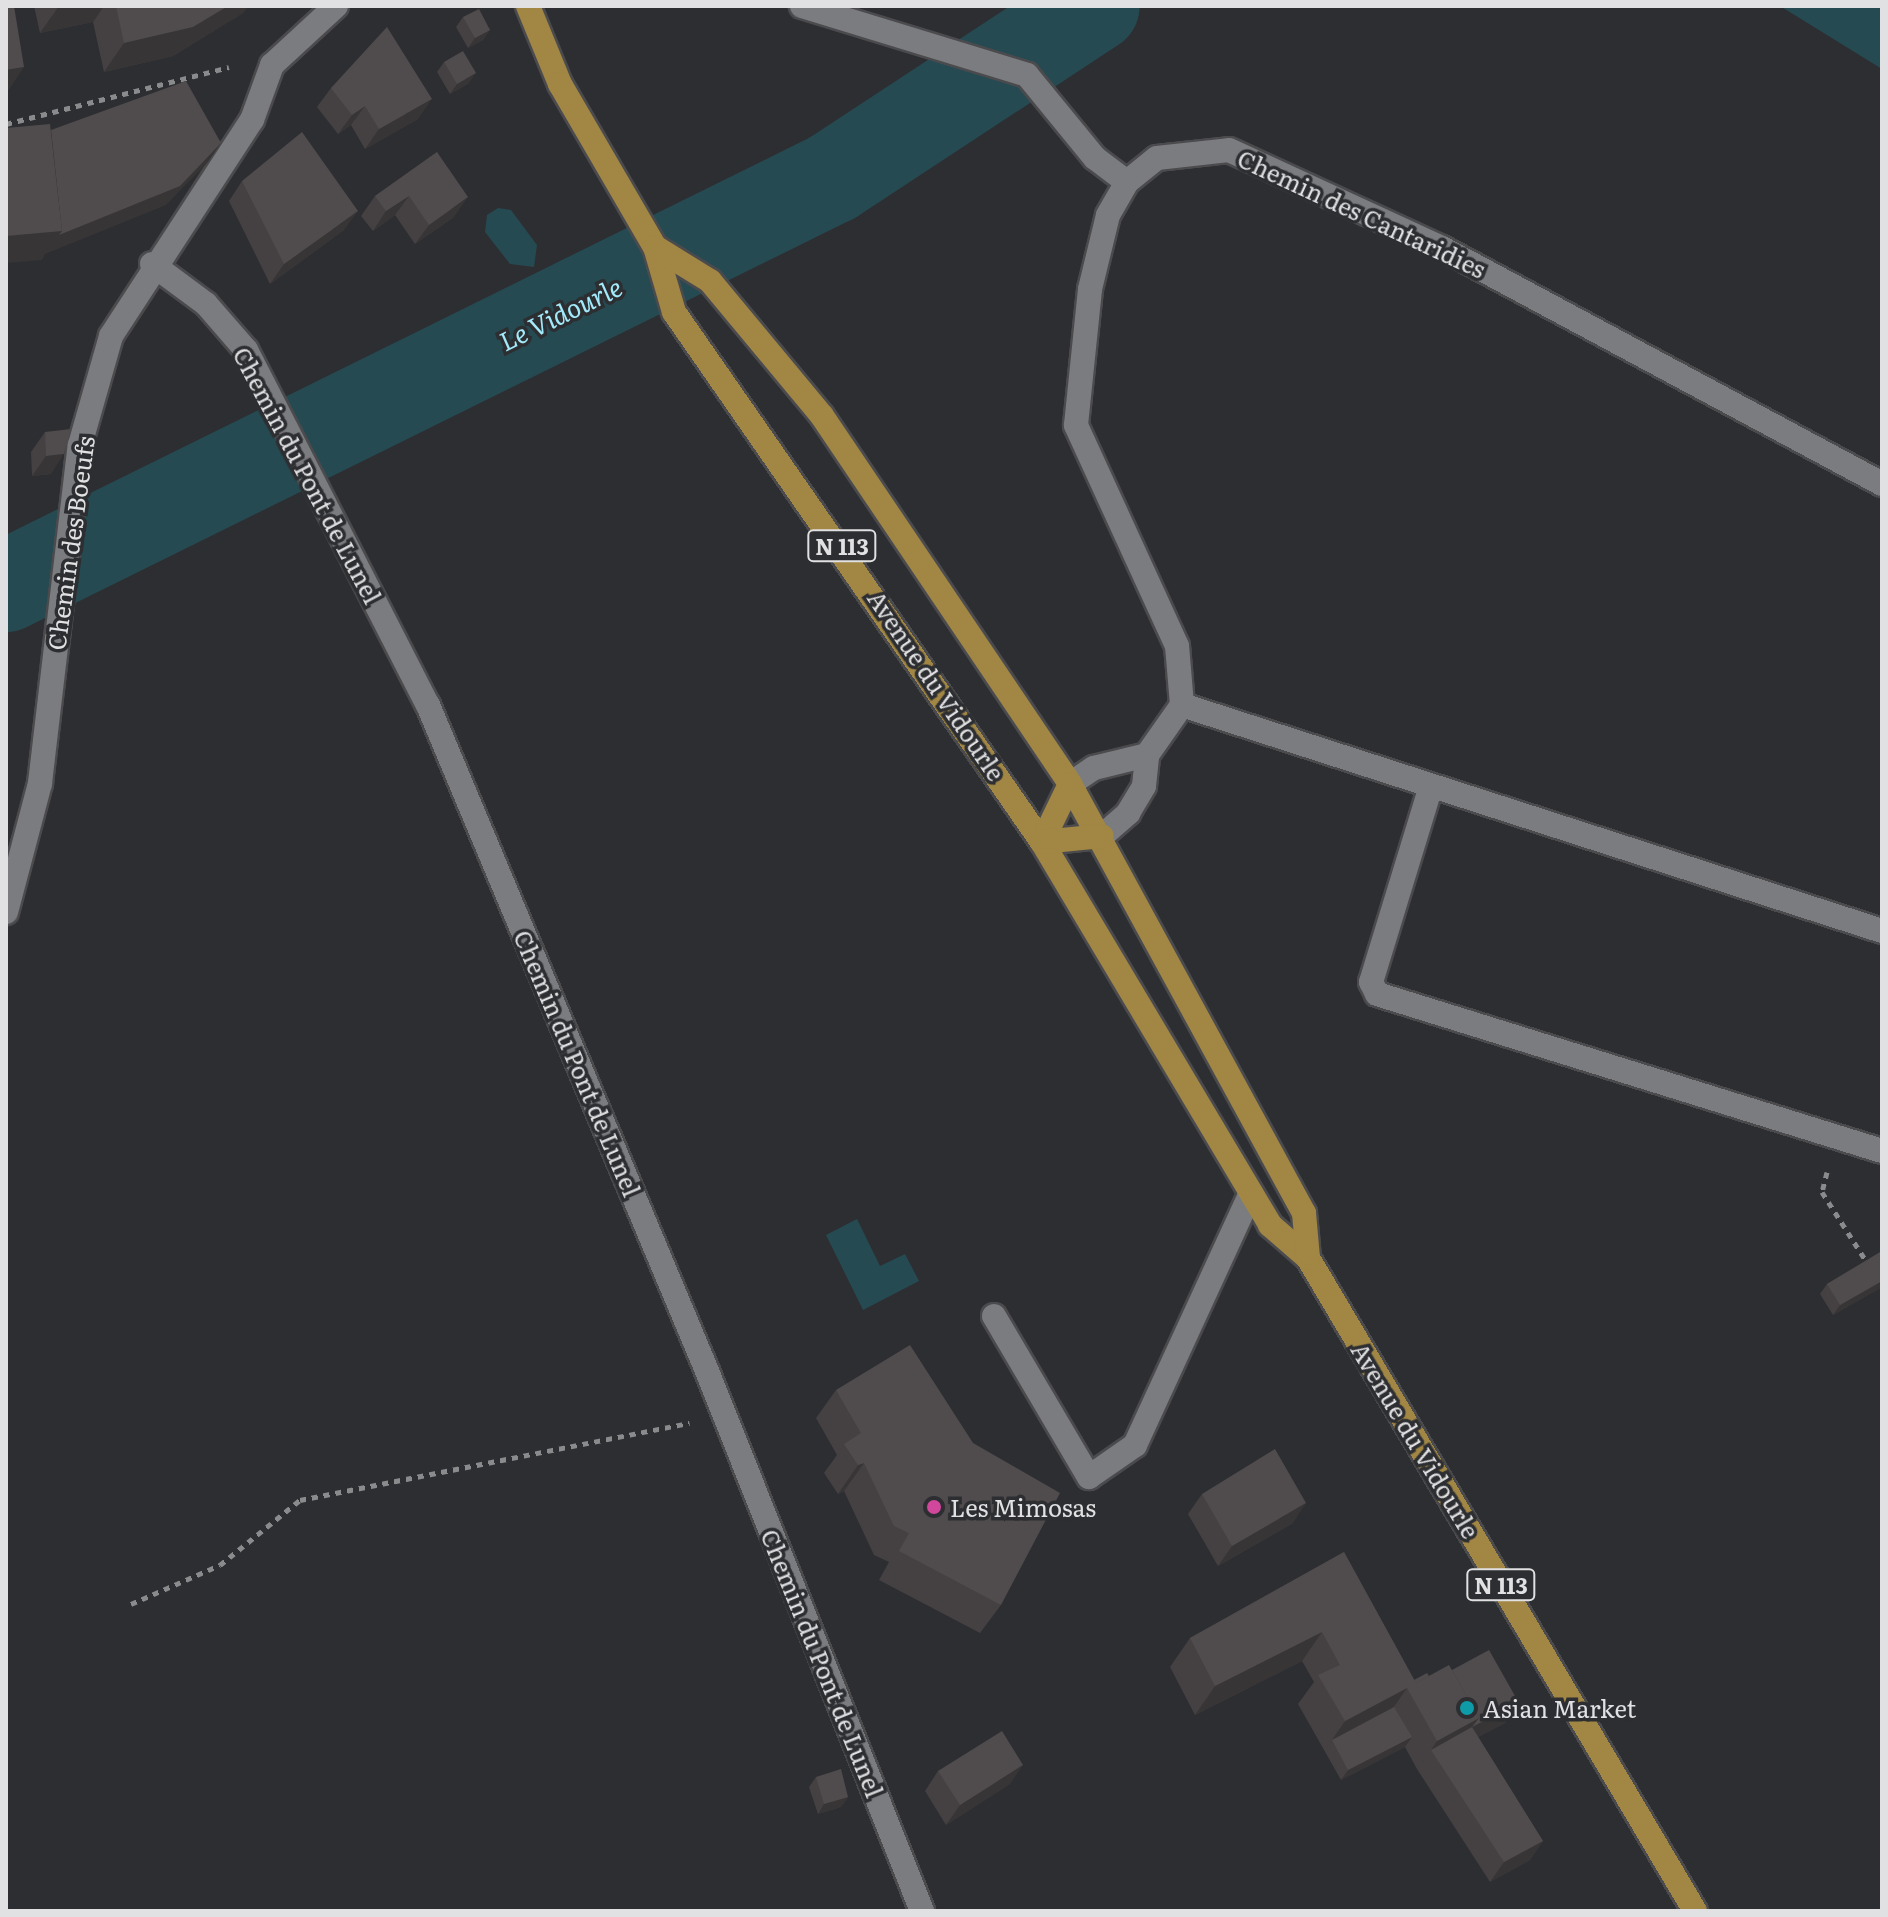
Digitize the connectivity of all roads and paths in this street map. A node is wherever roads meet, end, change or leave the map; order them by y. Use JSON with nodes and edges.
{"nodes":[{"id":1,"x":336,"y":6,"type":"edge"},
{"id":2,"x":528,"y":6,"type":"edge"},
{"id":3,"x":802,"y":6,"type":"edge"},
{"id":4,"x":272,"y":65,"type":"junction"},
{"id":5,"x":6,"y":124,"type":"edge"},
{"id":6,"x":1127,"y":182,"type":"junction"},
{"id":7,"x":655,"y":247,"type":"junction"},
{"id":8,"x":152,"y":264,"type":"junction"},
{"id":9,"x":1882,"y":484,"type":"edge"},
{"id":10,"x":1182,"y":705,"type":"junction"},
{"id":11,"x":1147,"y":755,"type":"junction"},
{"id":12,"x":1070,"y":784,"type":"junction"},
{"id":13,"x":1431,"y":786,"type":"junction"},
{"id":14,"x":1102,"y":836,"type":"junction"},
{"id":15,"x":1042,"y":842,"type":"junction"},
{"id":16,"x":6,"y":912,"type":"edge"},
{"id":17,"x":1882,"y":931,"type":"edge"},
{"id":18,"x":1838,"y":1137,"type":"junction"},
{"id":19,"x":1882,"y":1151,"type":"edge"},
{"id":20,"x":1251,"y":1193,"type":"junction"},
{"id":21,"x":1308,"y":1258,"type":"junction"},
{"id":22,"x":1869,"y":1264,"type":"edge"},
{"id":23,"x":994,"y":1316,"type":"dead end"},
{"id":24,"x":726,"y":1417,"type":"junction"},
{"id":25,"x":131,"y":1604,"type":"dead end"},
{"id":26,"x":922,"y":1911,"type":"edge"},
{"id":27,"x":1695,"y":1911,"type":"edge"}],
"edges":[{"from":1,"to":4,"type":"street","name":"Chemin des Boeufs"},
{"from":2,"to":7,"type":"main road","name":"Avenue du Vidourle","number":"N 113"},
{"from":3,"to":6,"type":"street"},
{"from":4,"to":5,"type":"path"},
{"from":4,"to":8,"type":"street","name":"Chemin des Boeufs"},
{"from":6,"to":9,"type":"street","name":"Chemin des Cantaridies"},
{"from":6,"to":10,"type":"street","name":"Chemin des Cantaridies"},
{"from":7,"to":12,"type":"main road","name":"Avenue du Vidourle","number":"N 113"},
{"from":7,"to":15,"type":"main road","name":"Avenue du Vidourle","number":"N 113"},
{"from":8,"to":16,"type":"street","name":"Chemin des Boeufs"},
{"from":8,"to":24,"type":"street","name":"Chemin du Pont de Lunel"},
{"from":10,"to":11,"type":"street"},
{"from":10,"to":13,"type":"street"},
{"from":11,"to":12,"type":"street"},
{"from":11,"to":14,"type":"street"},
{"from":12,"to":14,"type":"main road","name":"Avenue du Vidourle","number":"N 113"},
{"from":12,"to":15,"type":"main road"},
{"from":13,"to":17,"type":"street"},
{"from":13,"to":18,"type":"street"},
{"from":14,"to":15,"type":"main road"},
{"from":14,"to":21,"type":"main road","name":"Avenue du Vidourle","number":"N 113"},
{"from":15,"to":20,"type":"main road","name":"Avenue du Vidourle","number":"N 113"},
{"from":18,"to":19,"type":"street"},
{"from":18,"to":22,"type":"path"},
{"from":20,"to":21,"type":"main road","name":"Avenue du Vidourle","number":"N 113"},
{"from":20,"to":23,"type":"street"},
{"from":21,"to":27,"type":"main road","name":"Avenue du Vidourle","number":"N 113"},
{"from":24,"to":25,"type":"path"},
{"from":24,"to":26,"type":"street","name":"Chemin du Pont de Lunel"}]}
